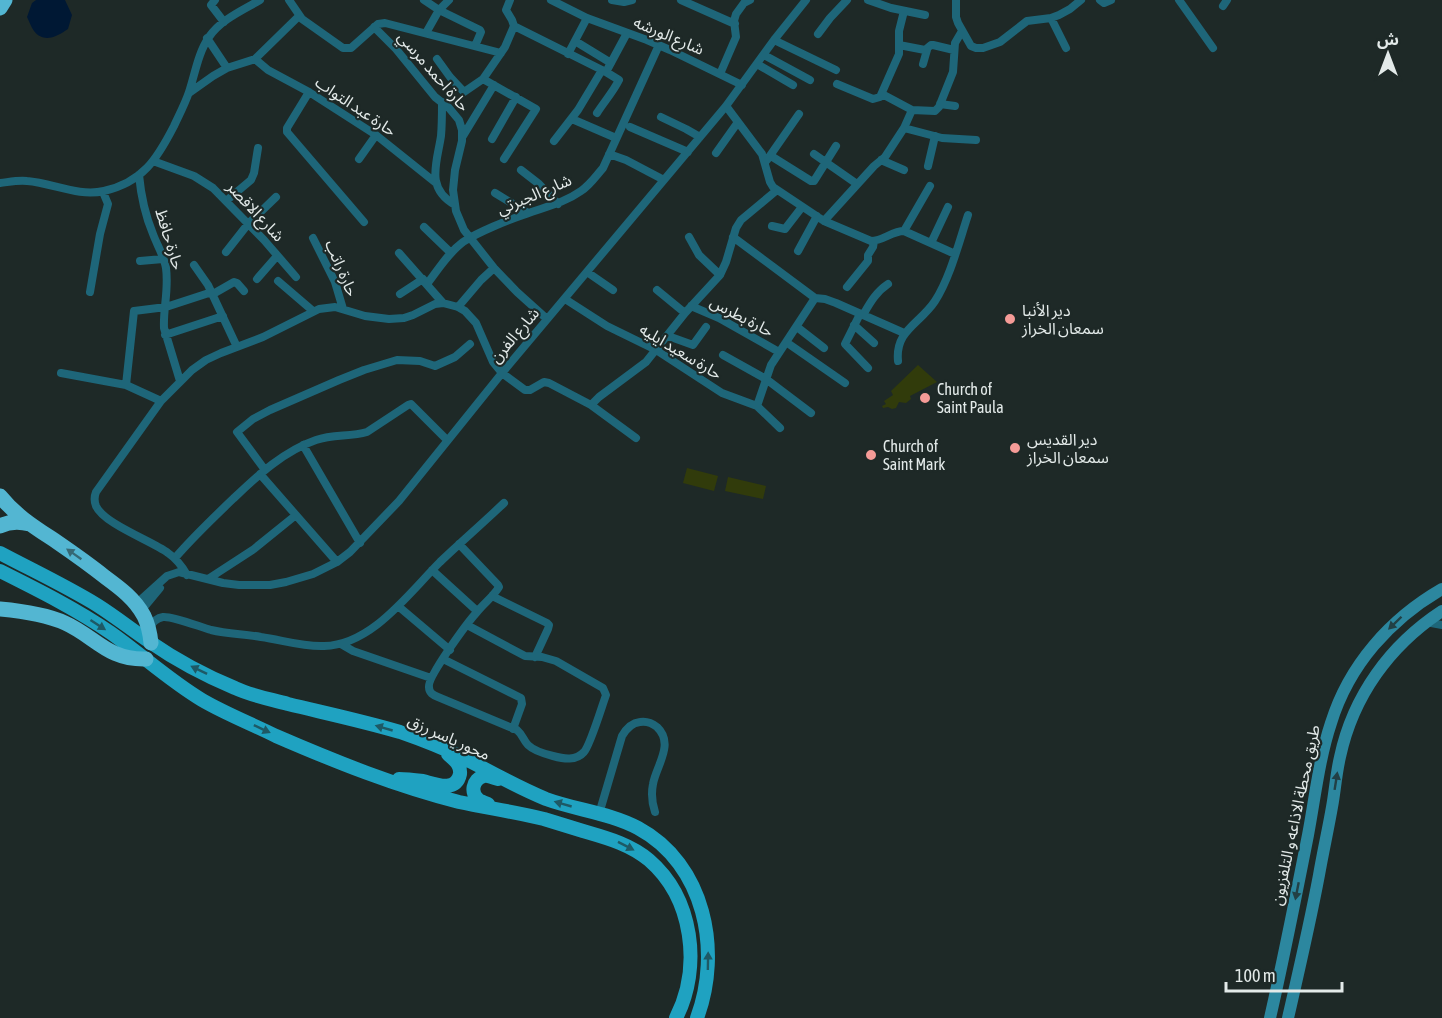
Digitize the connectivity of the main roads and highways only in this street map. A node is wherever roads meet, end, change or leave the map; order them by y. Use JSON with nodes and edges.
{"nodes":[{"id":1,"x":5,"y":0,"type":"edge"},
{"id":2,"x":0,"y":8,"type":"edge"},
{"id":3,"x":0,"y":496,"type":"edge"},
{"id":4,"x":30,"y":524,"type":"junction"},
{"id":5,"x":0,"y":526,"type":"edge"},
{"id":6,"x":0,"y":553,"type":"edge"},
{"id":7,"x":0,"y":571,"type":"edge"},
{"id":8,"x":0,"y":598,"type":"edge"},
{"id":9,"x":0,"y":609,"type":"edge"},
{"id":10,"x":39,"y":615,"type":"junction"},
{"id":11,"x":150,"y":636,"type":"junction"},
{"id":12,"x":146,"y":659,"type":"junction"},
{"id":13,"x":442,"y":749,"type":"junction"},
{"id":14,"x":382,"y":779,"type":"junction"},
{"id":15,"x":509,"y":782,"type":"junction"},
{"id":16,"x":512,"y":813,"type":"junction"},
{"id":17,"x":676,"y":1018,"type":"edge"},
{"id":18,"x":697,"y":1018,"type":"edge"}],
"edges":[{"from":1,"to":2,"type":"highway"},
{"from":3,"to":4,"type":"highway"},
{"from":4,"to":5,"type":"highway"},
{"from":11,"to":4,"type":"highway","one_way":true},
{"from":6,"to":11,"type":"main road","name":"محور ياسر رزق"},
{"from":7,"to":12,"type":"main road","one_way":true},
{"from":8,"to":10,"type":"highway"},
{"from":9,"to":10,"type":"highway"},
{"from":10,"to":12,"type":"highway"},
{"from":13,"to":11,"type":"main road","name":"محور ياسر رزق","one_way":true},
{"from":12,"to":14,"type":"main road","one_way":true},
{"from":13,"to":14,"type":"main road"},
{"from":13,"to":15,"type":"main road","name":"محور ياسر رزق"},
{"from":14,"to":16,"type":"main road"},
{"from":15,"to":16,"type":"main road"},
{"from":18,"to":15,"type":"main road","name":"محور ياسر رزق","one_way":true},
{"from":16,"to":17,"type":"main road","one_way":true}]}
